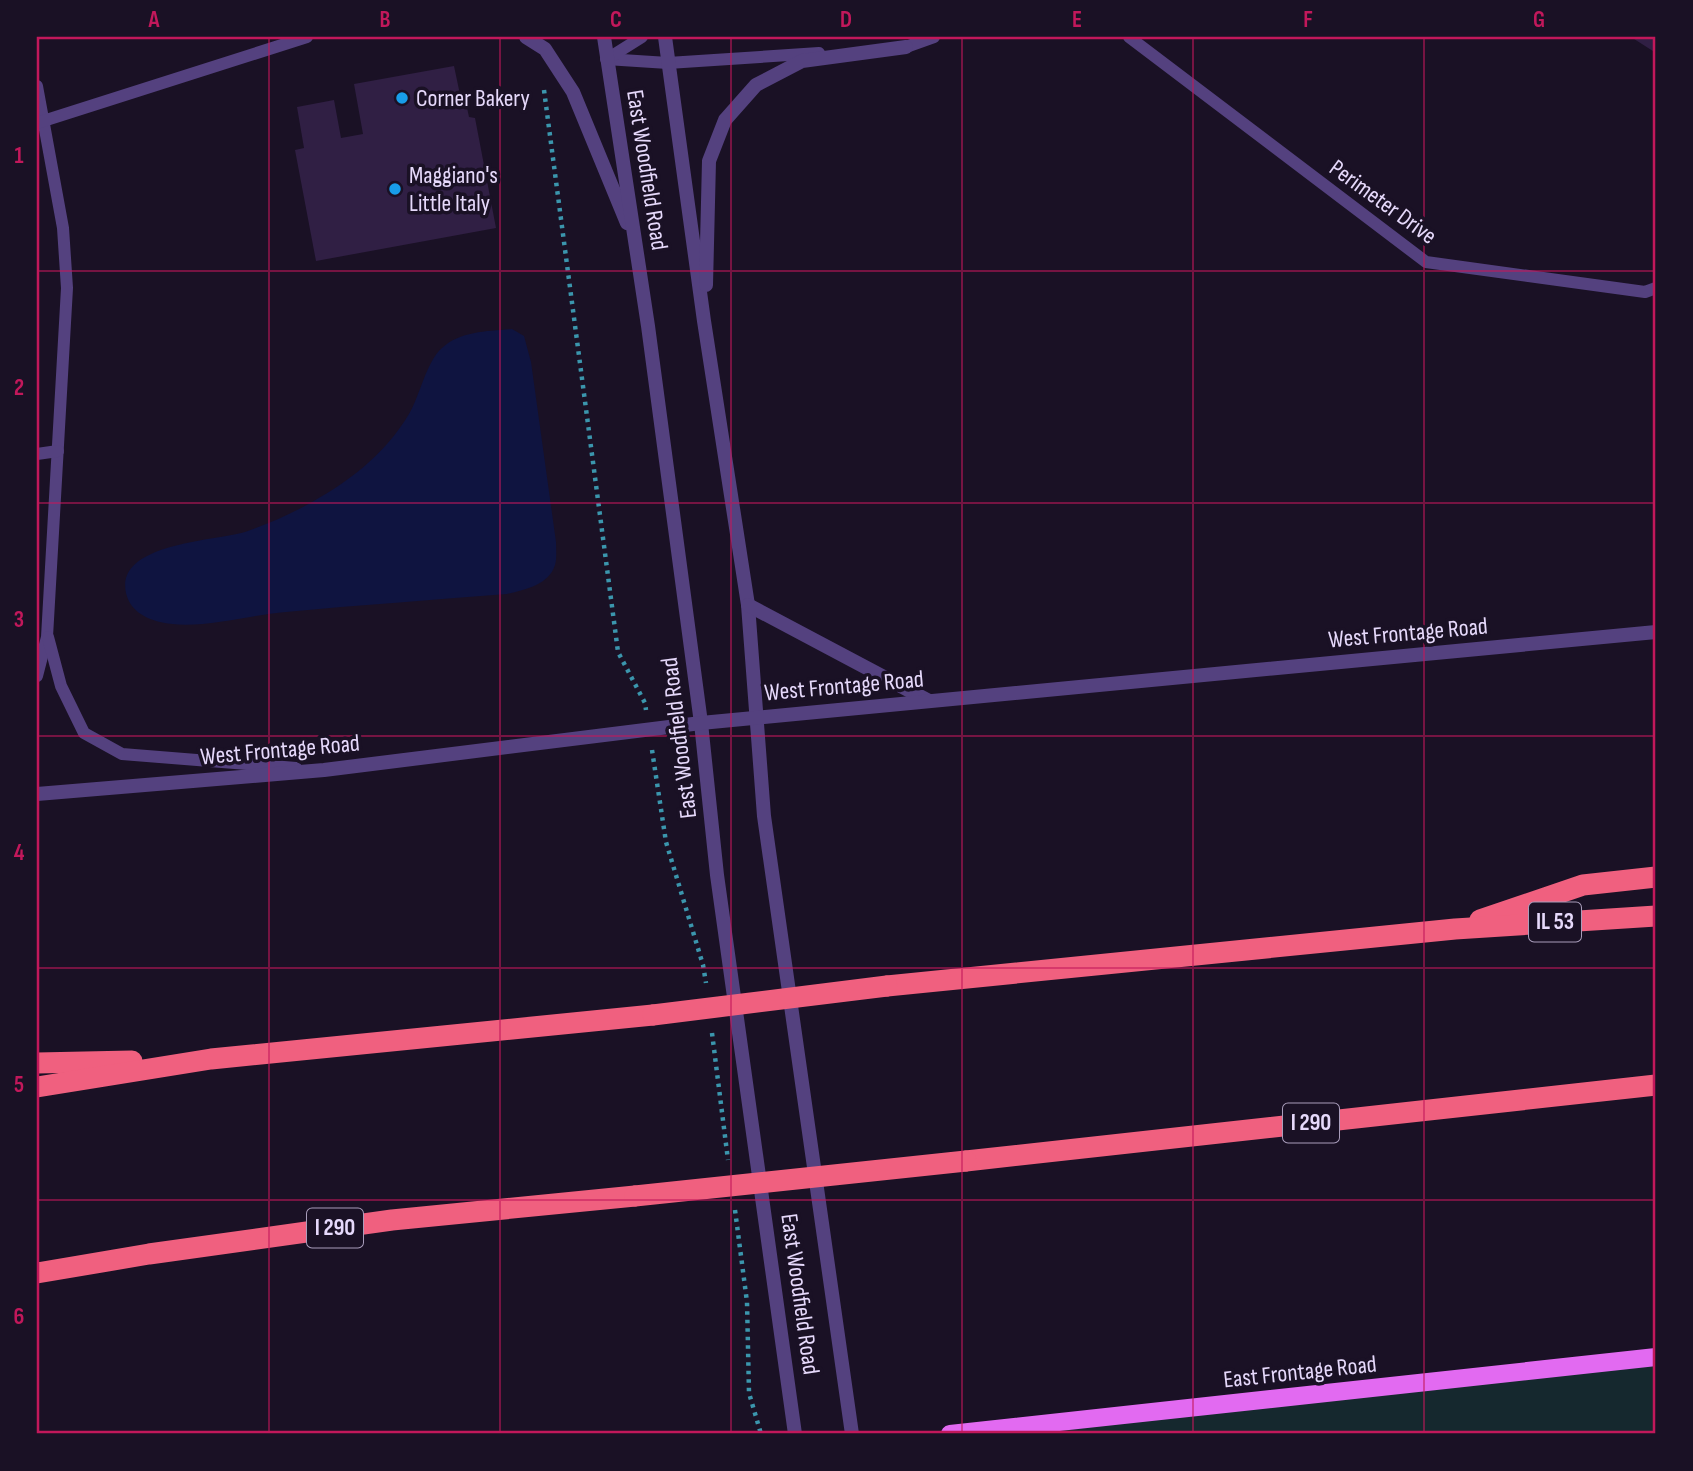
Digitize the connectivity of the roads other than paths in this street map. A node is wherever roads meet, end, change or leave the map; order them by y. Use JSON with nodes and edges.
{"nodes":[{"id":1,"x":307,"y":37,"type":"edge"},
{"id":2,"x":526,"y":37,"type":"edge"},
{"id":3,"x":604,"y":37,"type":"edge"},
{"id":4,"x":642,"y":37,"type":"edge"},
{"id":5,"x":665,"y":37,"type":"edge"},
{"id":6,"x":933,"y":37,"type":"edge"},
{"id":7,"x":1129,"y":37,"type":"edge"},
{"id":8,"x":906,"y":47,"type":"junction"},
{"id":9,"x":606,"y":59,"type":"junction"},
{"id":10,"x":668,"y":63,"type":"junction"},
{"id":11,"x":37,"y":86,"type":"edge"},
{"id":12,"x":40,"y":123,"type":"edge"},
{"id":13,"x":637,"y":248,"type":"junction"},
{"id":14,"x":1656,"y":288,"type":"edge"},
{"id":15,"x":704,"y":321,"type":"junction"},
{"id":16,"x":58,"y":451,"type":"junction"},
{"id":17,"x":37,"y":454,"type":"edge"},
{"id":18,"x":748,"y":606,"type":"junction"},
{"id":19,"x":1656,"y":632,"type":"edge"},
{"id":20,"x":47,"y":636,"type":"junction"},
{"id":21,"x":37,"y":676,"type":"edge"},
{"id":22,"x":929,"y":701,"type":"junction"},
{"id":23,"x":756,"y":718,"type":"junction"},
{"id":24,"x":701,"y":723,"type":"junction"},
{"id":25,"x":324,"y":770,"type":"junction"},
{"id":26,"x":37,"y":794,"type":"edge"},
{"id":27,"x":1656,"y":877,"type":"edge"},
{"id":28,"x":1656,"y":916,"type":"edge"},
{"id":29,"x":1455,"y":929,"type":"junction"},
{"id":30,"x":211,"y":1059,"type":"junction"},
{"id":31,"x":37,"y":1063,"type":"edge"},
{"id":32,"x":1656,"y":1085,"type":"edge"},
{"id":33,"x":37,"y":1087,"type":"edge"},
{"id":34,"x":37,"y":1273,"type":"edge"},
{"id":35,"x":1656,"y":1357,"type":"edge"},
{"id":36,"x":795,"y":1434,"type":"edge"},
{"id":37,"x":852,"y":1434,"type":"edge"},
{"id":38,"x":950,"y":1434,"type":"edge"}],
"edges":[{"from":1,"to":12,"type":"lane"},
{"from":2,"to":13,"type":"street"},
{"from":3,"to":9,"type":"street","name":"East Woodfield Road"},
{"from":4,"to":9,"type":"lane"},
{"from":5,"to":10,"type":"street","name":"East Woodfield Road"},
{"from":6,"to":8,"type":"lane"},
{"from":7,"to":14,"type":"lane","name":"Perimeter Drive"},
{"from":8,"to":10,"type":"lane"},
{"from":8,"to":15,"type":"street"},
{"from":9,"to":10,"type":"lane"},
{"from":9,"to":13,"type":"street","name":"East Woodfield Road"},
{"from":10,"to":15,"type":"street","name":"East Woodfield Road"},
{"from":11,"to":12,"type":"lane"},
{"from":12,"to":16,"type":"lane"},
{"from":13,"to":24,"type":"street","name":"East Woodfield Road"},
{"from":15,"to":18,"type":"street","name":"East Woodfield Road"},
{"from":16,"to":17,"type":"lane"},
{"from":16,"to":20,"type":"lane"},
{"from":18,"to":22,"type":"street"},
{"from":18,"to":23,"type":"street","name":"East Woodfield Road"},
{"from":19,"to":22,"type":"street","name":"West Frontage Road"},
{"from":20,"to":21,"type":"lane"},
{"from":20,"to":25,"type":"lane"},
{"from":22,"to":23,"type":"street","name":"West Frontage Road"},
{"from":23,"to":24,"type":"street","name":"West Frontage Road"},
{"from":23,"to":37,"type":"street","name":"East Woodfield Road"},
{"from":24,"to":25,"type":"street","name":"West Frontage Road"},
{"from":24,"to":36,"type":"street","name":"East Woodfield Road"},
{"from":25,"to":26,"type":"street","name":"West Frontage Road"},
{"from":27,"to":29,"type":"highway"},
{"from":28,"to":29,"type":"highway","number":"IL 53"},
{"from":29,"to":30,"type":"highway","bridge":true},
{"from":30,"to":31,"type":"highway"},
{"from":30,"to":33,"type":"highway"},
{"from":32,"to":34,"type":"highway","number":"I 290","bridge":true},
{"from":35,"to":38,"type":"main road","name":"East Frontage Road"}]}
